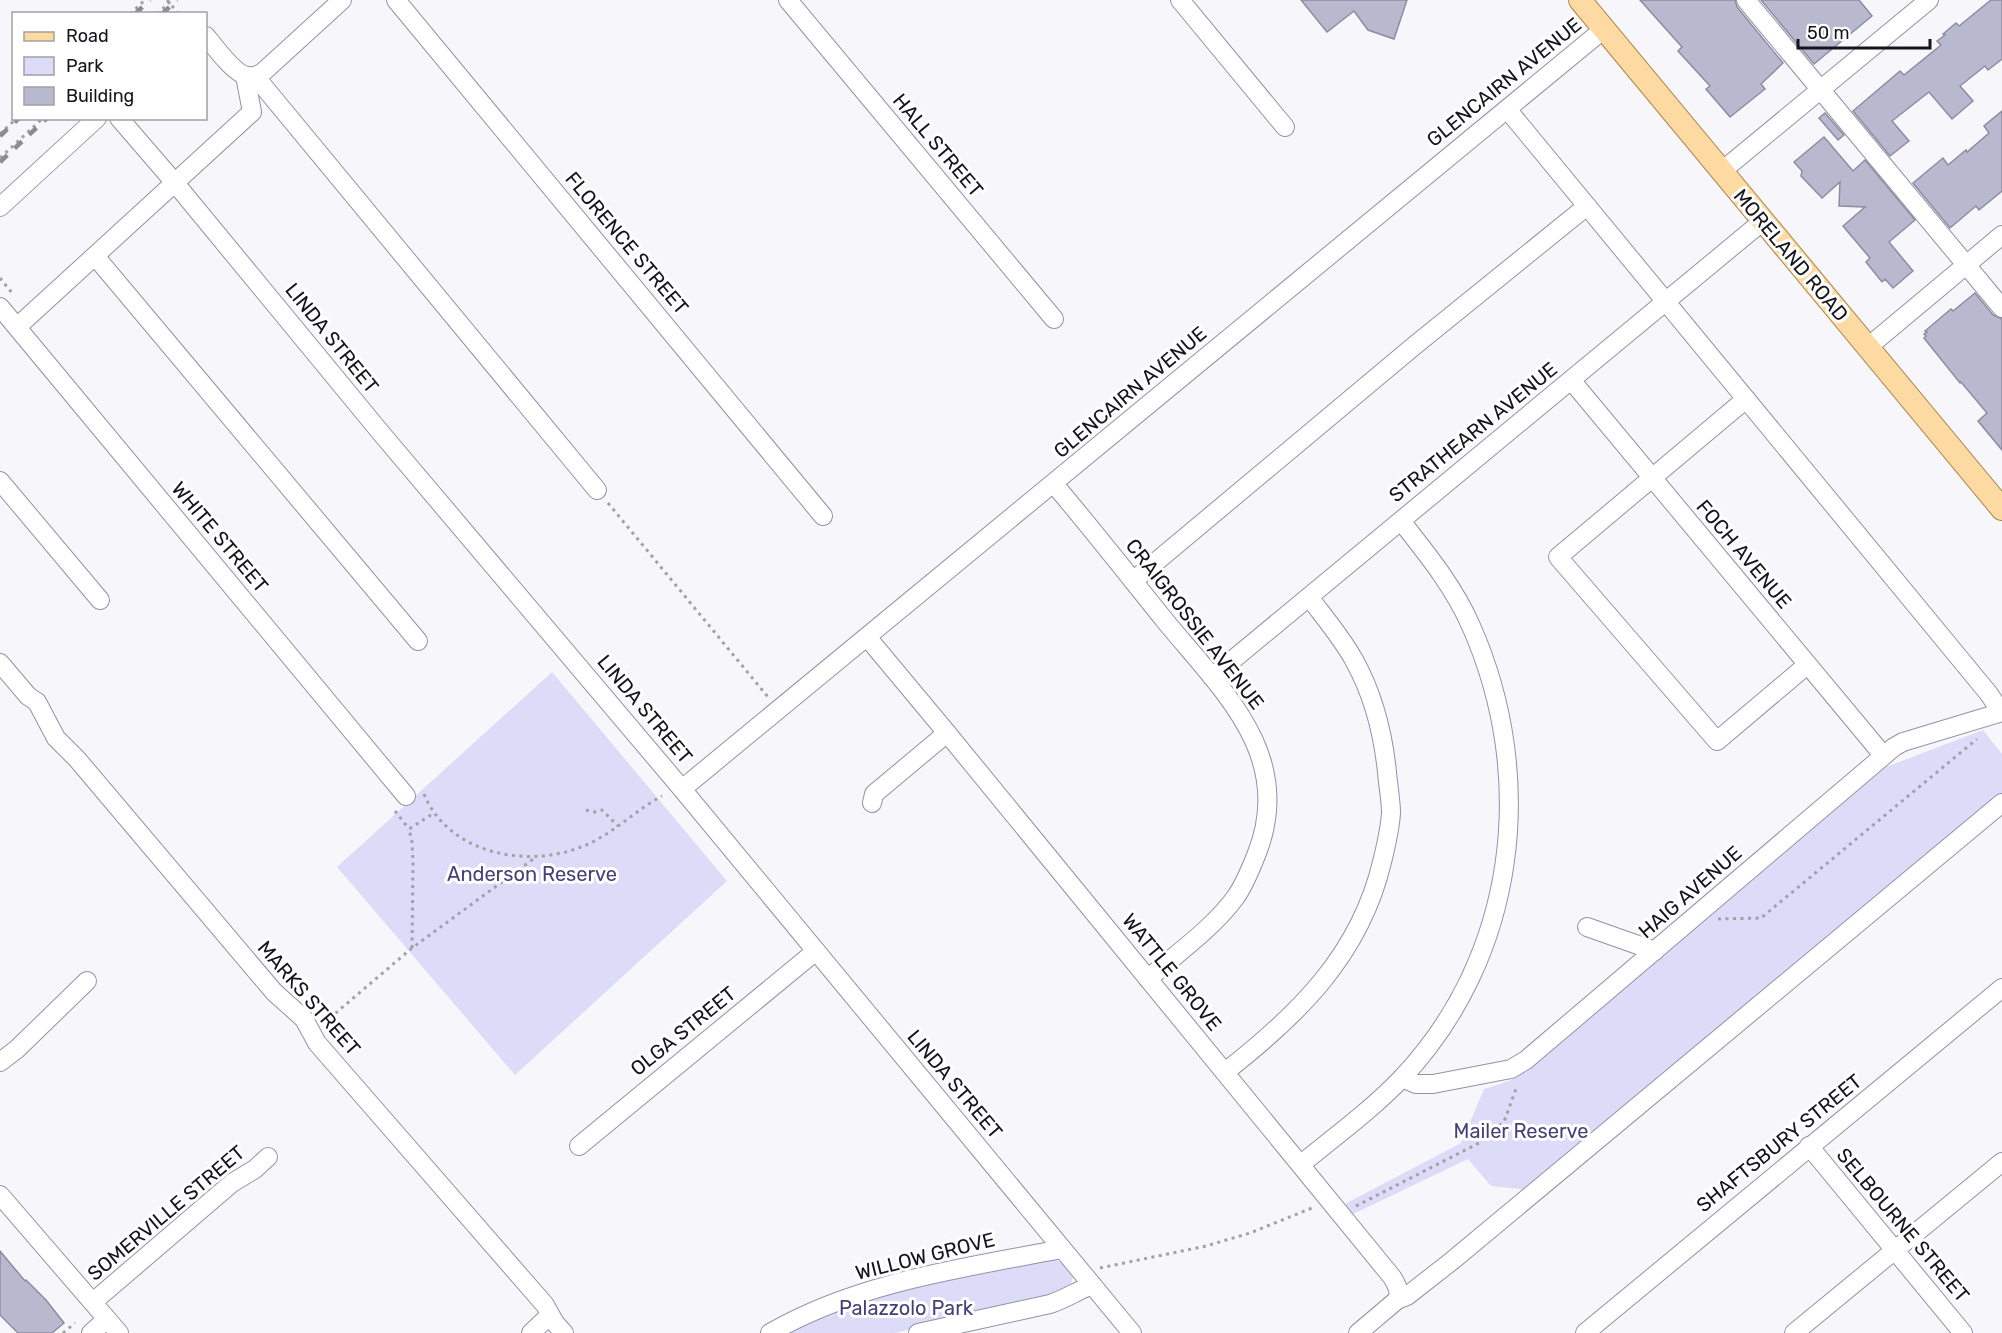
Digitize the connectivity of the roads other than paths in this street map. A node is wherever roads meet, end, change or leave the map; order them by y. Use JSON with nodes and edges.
{"nodes":[{"id":1,"x":342,"y":0,"type":"edge"},
{"id":2,"x":396,"y":0,"type":"edge"},
{"id":3,"x":788,"y":0,"type":"edge"},
{"id":4,"x":1180,"y":0,"type":"edge"},
{"id":5,"x":1580,"y":0,"type":"edge"},
{"id":6,"x":1746,"y":0,"type":"edge"},
{"id":7,"x":1929,"y":0,"type":"edge"},
{"id":8,"x":1909,"y":6,"type":"edge"},
{"id":9,"x":1604,"y":29,"type":"junction"},
{"id":10,"x":207,"y":37,"type":"edge"},
{"id":11,"x":250,"y":76,"type":"junction"},
{"id":12,"x":1821,"y":89,"type":"junction"},
{"id":13,"x":1507,"y":109,"type":"junction"},
{"id":14,"x":96,"y":120,"type":"edge"},
{"id":15,"x":122,"y":120,"type":"edge"},
{"id":16,"x":1285,"y":127,"type":"dead end"},
{"id":17,"x":1722,"y":171,"type":"junction"},
{"id":18,"x":175,"y":183,"type":"junction"},
{"id":19,"x":1587,"y":206,"type":"junction"},
{"id":20,"x":0,"y":207,"type":"edge"},
{"id":21,"x":1763,"y":221,"type":"junction"},
{"id":22,"x":2002,"y":235,"type":"edge"},
{"id":23,"x":95,"y":256,"type":"junction"},
{"id":24,"x":1965,"y":265,"type":"junction"},
{"id":25,"x":1666,"y":303,"type":"junction"},
{"id":26,"x":0,"y":307,"type":"edge"},
{"id":27,"x":2002,"y":308,"type":"edge"},
{"id":28,"x":1054,"y":319,"type":"dead end"},
{"id":29,"x":24,"y":321,"type":"junction"},
{"id":30,"x":1868,"y":347,"type":"junction"},
{"id":31,"x":1571,"y":380,"type":"junction"},
{"id":32,"x":1746,"y":399,"type":"junction"},
{"id":33,"x":1651,"y":477,"type":"junction"},
{"id":34,"x":0,"y":481,"type":"edge"},
{"id":35,"x":1054,"y":484,"type":"junction"},
{"id":36,"x":597,"y":490,"type":"road end"},
{"id":37,"x":2002,"y":509,"type":"edge"},
{"id":38,"x":823,"y":516,"type":"dead end"},
{"id":39,"x":1401,"y":521,"type":"junction"},
{"id":40,"x":1133,"y":581,"type":"junction"},
{"id":41,"x":1309,"y":597,"type":"junction"},
{"id":42,"x":100,"y":600,"type":"dead end"},
{"id":43,"x":867,"y":637,"type":"junction"},
{"id":44,"x":418,"y":642,"type":"dead end"},
{"id":45,"x":0,"y":663,"type":"edge"},
{"id":46,"x":1807,"y":665,"type":"junction"},
{"id":47,"x":1212,"y":677,"type":"junction"},
{"id":48,"x":2002,"y":712,"type":"edge"},
{"id":49,"x":947,"y":733,"type":"junction"},
{"id":50,"x":1883,"y":755,"type":"junction"},
{"id":51,"x":682,"y":789,"type":"junction"},
{"id":52,"x":415,"y":794,"type":"road end"},
{"id":53,"x":872,"y":803,"type":"dead end"},
{"id":54,"x":2002,"y":803,"type":"edge"},
{"id":55,"x":1587,"y":927,"type":"dead end"},
{"id":56,"x":816,"y":951,"type":"junction"},
{"id":57,"x":1655,"y":951,"type":"junction"},
{"id":58,"x":1148,"y":979,"type":"junction"},
{"id":59,"x":87,"y":981,"type":"dead end"},
{"id":60,"x":2002,"y":988,"type":"edge"},
{"id":61,"x":0,"y":1062,"type":"edge"},
{"id":62,"x":1225,"y":1072,"type":"junction"},
{"id":63,"x":1402,"y":1078,"type":"junction"},
{"id":64,"x":579,"y":1146,"type":"dead end"},
{"id":65,"x":1809,"y":1146,"type":"junction"},
{"id":66,"x":268,"y":1157,"type":"dead end"},
{"id":67,"x":2002,"y":1162,"type":"edge"},
{"id":68,"x":1301,"y":1164,"type":"junction"},
{"id":69,"x":0,"y":1195,"type":"edge"},
{"id":70,"x":1062,"y":1249,"type":"junction"},
{"id":71,"x":1895,"y":1250,"type":"junction"},
{"id":72,"x":1088,"y":1281,"type":"junction"},
{"id":73,"x":1397,"y":1300,"type":"junction"},
{"id":74,"x":93,"y":1302,"type":"junction"},
{"id":75,"x":550,"y":1315,"type":"junction"},
{"id":76,"x":113,"y":1326,"type":"edge"},
{"id":77,"x":84,"y":1327,"type":"edge"},
{"id":78,"x":531,"y":1333,"type":"edge"},
{"id":79,"x":564,"y":1333,"type":"edge"},
{"id":80,"x":770,"y":1333,"type":"edge"},
{"id":81,"x":918,"y":1333,"type":"edge"},
{"id":82,"x":1132,"y":1333,"type":"edge"},
{"id":83,"x":1358,"y":1333,"type":"edge"},
{"id":84,"x":1585,"y":1333,"type":"edge"},
{"id":85,"x":1794,"y":1333,"type":"edge"},
{"id":86,"x":1963,"y":1333,"type":"edge"}],
"edges":[{"from":1,"to":11,"type":"street"},
{"from":2,"to":38,"type":"street","name":"FLORENCE STREET"},
{"from":3,"to":28,"type":"street","name":"HALL STREET"},
{"from":4,"to":16,"type":"street"},
{"from":5,"to":9,"type":"main road","name":"MORELAND ROAD"},
{"from":6,"to":12,"type":"street"},
{"from":7,"to":8,"type":"street"},
{"from":8,"to":12,"type":"street"},
{"from":9,"to":13,"type":"street","name":"GLENCAIRN AVENUE"},
{"from":9,"to":17,"type":"main road","name":"MORELAND ROAD"},
{"from":10,"to":11,"type":"street"},
{"from":11,"to":18,"type":"street"},
{"from":11,"to":36,"type":"street"},
{"from":12,"to":17,"type":"street"},
{"from":12,"to":24,"type":"street"},
{"from":13,"to":19,"type":"street"},
{"from":13,"to":35,"type":"street","name":"GLENCAIRN AVENUE"},
{"from":14,"to":20,"type":"street"},
{"from":15,"to":18,"type":"street","name":"LINDA STREET"},
{"from":17,"to":21,"type":"main road","name":"MORELAND ROAD"},
{"from":18,"to":23,"type":"street"},
{"from":18,"to":51,"type":"street","name":"LINDA STREET"},
{"from":19,"to":25,"type":"street"},
{"from":19,"to":40,"type":"street"},
{"from":21,"to":25,"type":"street","name":"STRATHEARN AVENUE"},
{"from":21,"to":30,"type":"main road","name":"MORELAND ROAD"},
{"from":22,"to":24,"type":"street"},
{"from":23,"to":29,"type":"street"},
{"from":23,"to":44,"type":"street"},
{"from":24,"to":27,"type":"street"},
{"from":24,"to":30,"type":"street"},
{"from":25,"to":31,"type":"street","name":"STRATHEARN AVENUE"},
{"from":25,"to":32,"type":"street"},
{"from":26,"to":29,"type":"street","name":"WHITE STREET"},
{"from":29,"to":52,"type":"street","name":"WHITE STREET"},
{"from":30,"to":37,"type":"main road","name":"MORELAND ROAD"},
{"from":31,"to":33,"type":"street","name":"FOCH AVENUE"},
{"from":31,"to":39,"type":"street","name":"STRATHEARN AVENUE"},
{"from":32,"to":33,"type":"street"},
{"from":32,"to":48,"type":"street"},
{"from":33,"to":46,"type":"street","name":"FOCH AVENUE"},
{"from":33,"to":46,"type":"street"},
{"from":34,"to":42,"type":"street"},
{"from":35,"to":40,"type":"street","name":"CRAIGROSSIE AVENUE"},
{"from":35,"to":43,"type":"street","name":"GLENCAIRN AVENUE"},
{"from":39,"to":41,"type":"street","name":"STRATHEARN AVENUE"},
{"from":39,"to":63,"type":"street"},
{"from":40,"to":47,"type":"street","name":"CRAIGROSSIE AVENUE"},
{"from":41,"to":47,"type":"street","name":"STRATHEARN AVENUE"},
{"from":41,"to":62,"type":"street"},
{"from":43,"to":49,"type":"street","name":"WATTLE GROVE"},
{"from":43,"to":51,"type":"street","name":"GLENCAIRN AVENUE"},
{"from":45,"to":75,"type":"street","name":"MARKS STREET"},
{"from":46,"to":50,"type":"street","name":"FOCH AVENUE"},
{"from":47,"to":58,"type":"street","name":"CRAIGROSSIE AVENUE"},
{"from":48,"to":50,"type":"street","name":"HAIG AVENUE"},
{"from":49,"to":53,"type":"street"},
{"from":49,"to":58,"type":"street","name":"WATTLE GROVE"},
{"from":50,"to":57,"type":"street","name":"HAIG AVENUE"},
{"from":51,"to":56,"type":"street","name":"LINDA STREET"},
{"from":54,"to":73,"type":"street"},
{"from":55,"to":57,"type":"street"},
{"from":56,"to":64,"type":"street","name":"OLGA STREET"},
{"from":56,"to":70,"type":"street","name":"LINDA STREET"},
{"from":57,"to":63,"type":"street","name":"HAIG AVENUE"},
{"from":58,"to":62,"type":"street","name":"WATTLE GROVE"},
{"from":59,"to":61,"type":"street"},
{"from":60,"to":65,"type":"street","name":"SHAFTSBURY STREET"},
{"from":62,"to":68,"type":"street","name":"WATTLE GROVE"},
{"from":63,"to":68,"type":"street"},
{"from":65,"to":71,"type":"street","name":"SELBOURNE STREET"},
{"from":65,"to":84,"type":"street","name":"SHAFTSBURY STREET"},
{"from":66,"to":74,"type":"street","name":"SOMERVILLE STREET"},
{"from":67,"to":71,"type":"street"},
{"from":68,"to":73,"type":"street","name":"WATTLE GROVE"},
{"from":69,"to":74,"type":"street"},
{"from":70,"to":72,"type":"street","name":"LINDA STREET"},
{"from":70,"to":80,"type":"street","name":"WILLOW GROVE"},
{"from":71,"to":85,"type":"street"},
{"from":71,"to":86,"type":"street","name":"SELBOURNE STREET"},
{"from":72,"to":81,"type":"street"},
{"from":72,"to":82,"type":"street","name":"LINDA STREET"},
{"from":73,"to":83,"type":"street"},
{"from":74,"to":76,"type":"street"},
{"from":75,"to":78,"type":"street"},
{"from":75,"to":79,"type":"street","name":"MARKS STREET"},
{"from":76,"to":77,"type":"street"}]}
